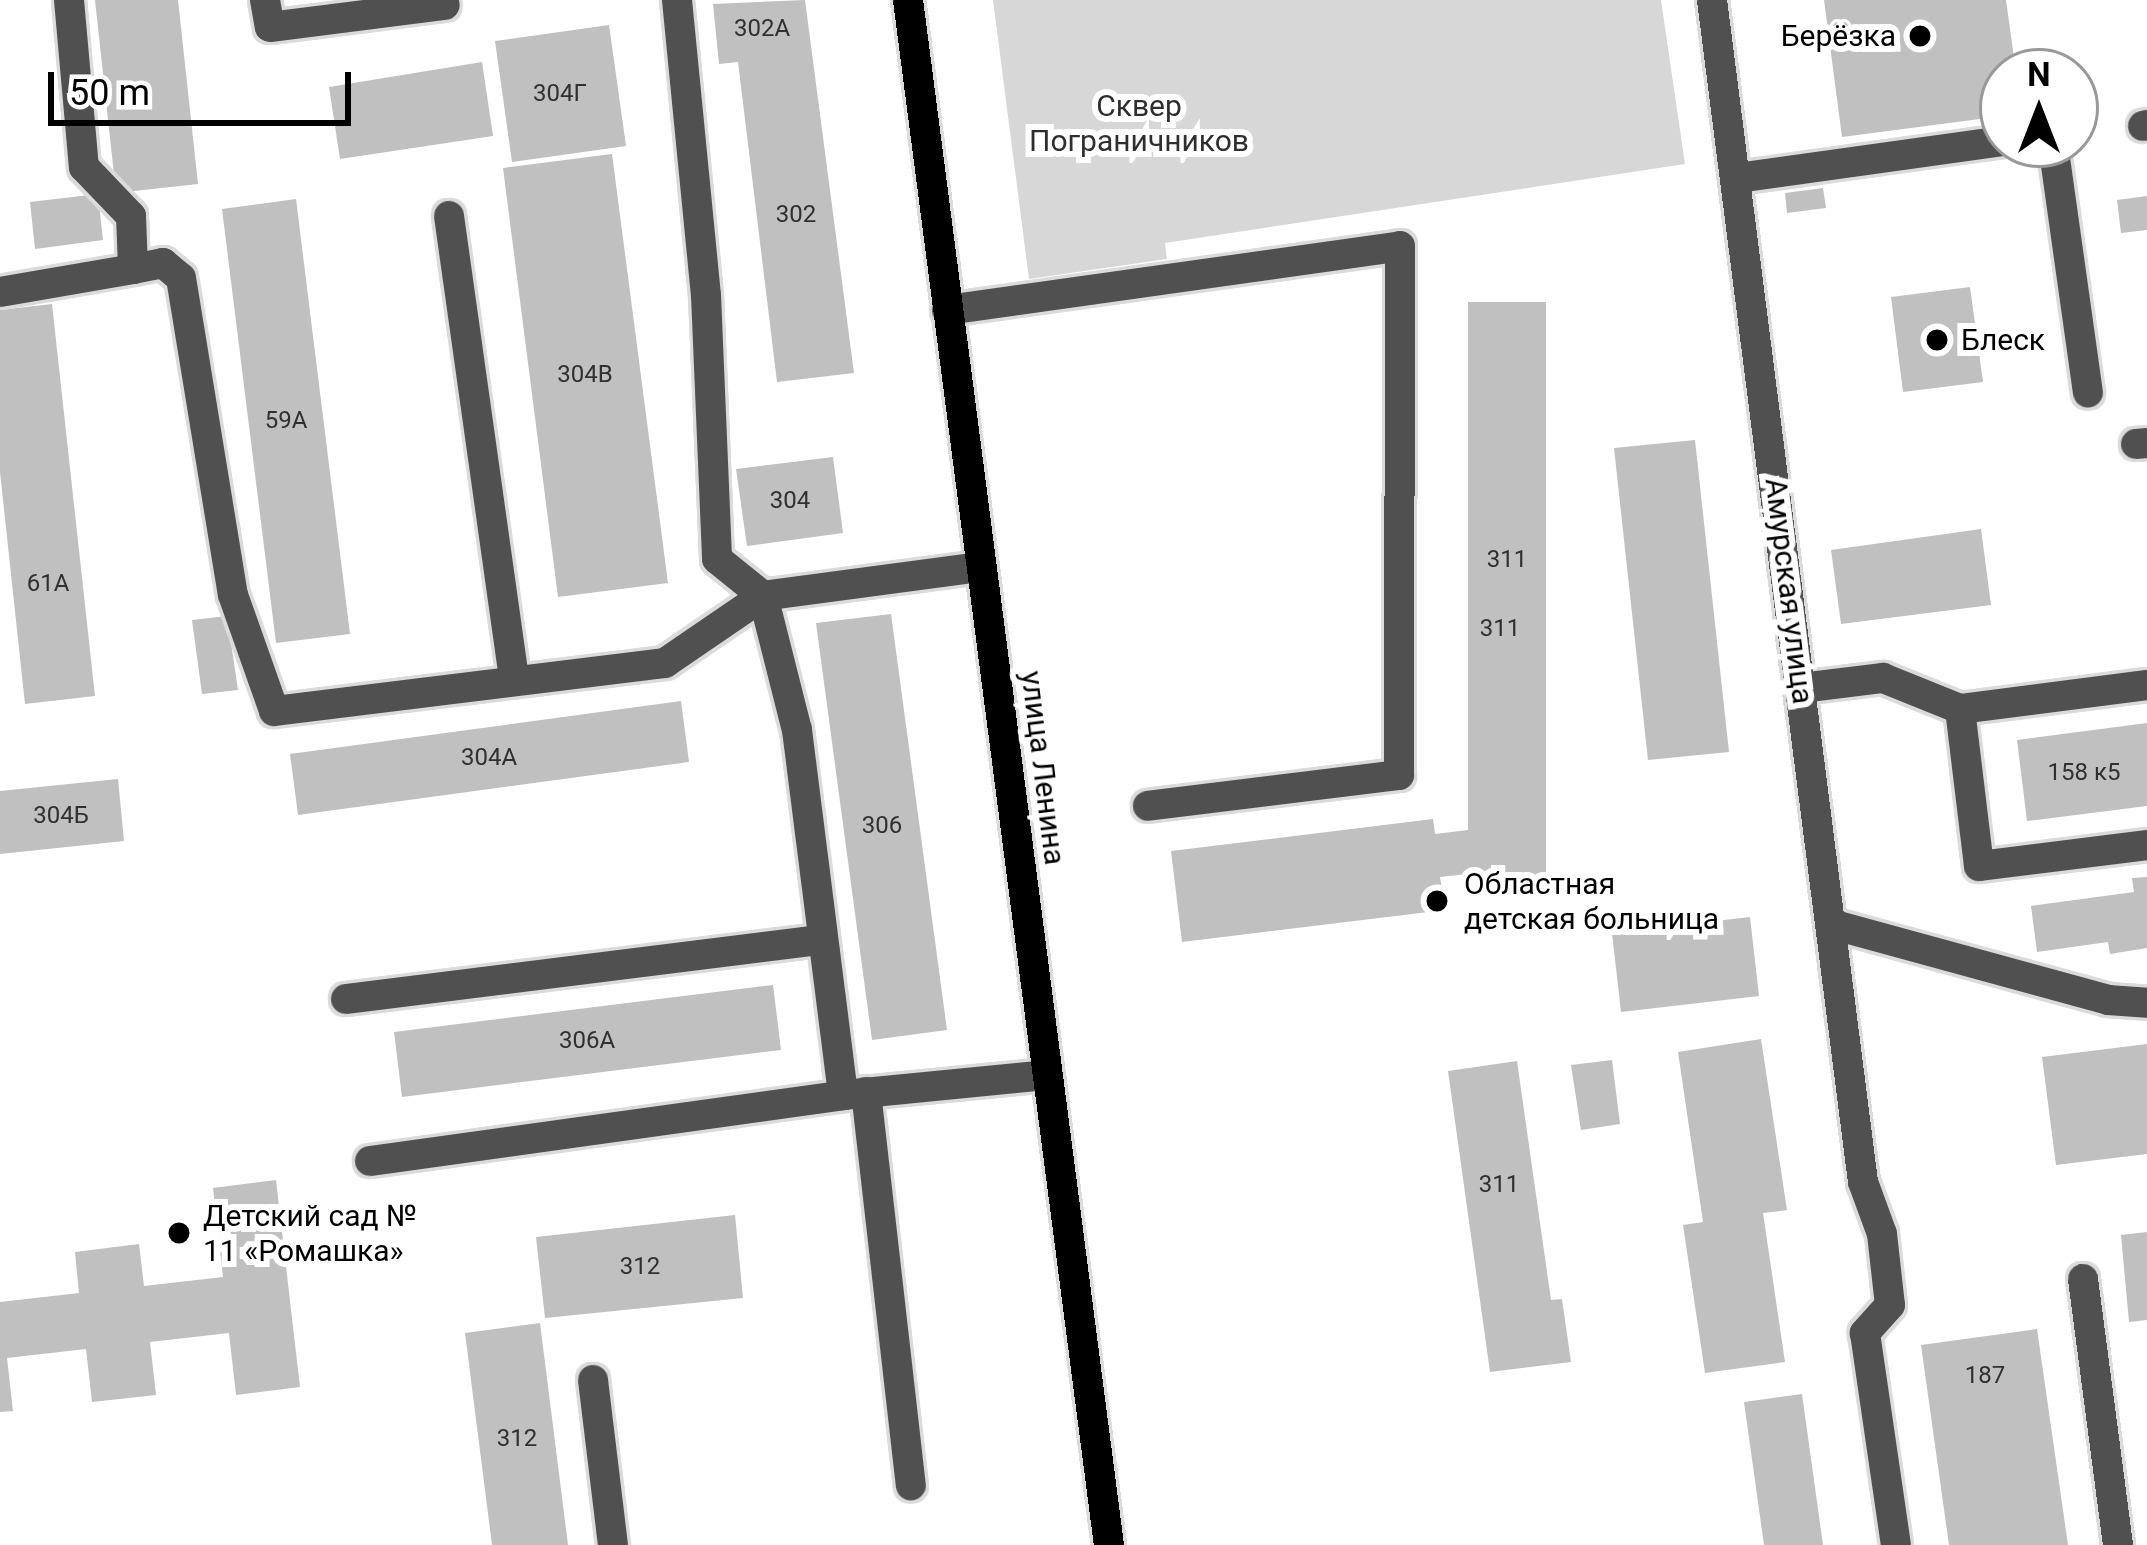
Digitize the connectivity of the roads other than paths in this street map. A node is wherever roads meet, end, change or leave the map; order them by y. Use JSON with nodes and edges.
{"nodes":[{"id":1,"x":69,"y":0,"type":"edge"},
{"id":2,"x":265,"y":0,"type":"edge"},
{"id":3,"x":677,"y":0,"type":"edge"},
{"id":4,"x":908,"y":0,"type":"edge"},
{"id":5,"x":1712,"y":0,"type":"edge"},
{"id":6,"x":445,"y":5,"type":"dead end"},
{"id":7,"x":1979,"y":144,"type":"edge"},
{"id":8,"x":2056,"y":168,"type":"edge"},
{"id":9,"x":1737,"y":178,"type":"junction"},
{"id":10,"x":449,"y":216,"type":"dead end"},
{"id":11,"x":133,"y":269,"type":"junction"},
{"id":12,"x":0,"y":292,"type":"edge"},
{"id":13,"x":947,"y":310,"type":"junction"},
{"id":14,"x":2087,"y":393,"type":"dead end"},
{"id":15,"x":981,"y":567,"type":"junction"},
{"id":16,"x":763,"y":596,"type":"junction"},
{"id":17,"x":514,"y":676,"type":"junction"},
{"id":18,"x":2147,"y":685,"type":"edge"},
{"id":19,"x":1801,"y":688,"type":"junction"},
{"id":20,"x":1960,"y":709,"type":"junction"},
{"id":21,"x":1148,"y":806,"type":"dead end"},
{"id":22,"x":2147,"y":845,"type":"edge"},
{"id":23,"x":1831,"y":923,"type":"junction"},
{"id":24,"x":820,"y":940,"type":"junction"},
{"id":25,"x":346,"y":999,"type":"dead end"},
{"id":26,"x":2147,"y":1003,"type":"edge"},
{"id":27,"x":1046,"y":1075,"type":"junction"},
{"id":28,"x":855,"y":1093,"type":"junction"},
{"id":29,"x":370,"y":1161,"type":"dead end"},
{"id":30,"x":2083,"y":1279,"type":"dead end"},
{"id":31,"x":593,"y":1380,"type":"dead end"},
{"id":32,"x":910,"y":1485,"type":"dead end"},
{"id":33,"x":613,"y":1545,"type":"edge"},
{"id":34,"x":1109,"y":1545,"type":"edge"},
{"id":35,"x":1896,"y":1545,"type":"edge"},
{"id":36,"x":2118,"y":1545,"type":"edge"}],
"edges":[{"from":1,"to":11,"type":"street"},
{"from":2,"to":6,"type":"street"},
{"from":3,"to":16,"type":"street"},
{"from":4,"to":13,"type":"main road","name":"улица Ленина"},
{"from":5,"to":9,"type":"street","name":"Амурская улица"},
{"from":7,"to":9,"type":"street"},
{"from":8,"to":14,"type":"street"},
{"from":9,"to":19,"type":"street","name":"Амурская улица"},
{"from":10,"to":17,"type":"street"},
{"from":11,"to":12,"type":"street"},
{"from":11,"to":17,"type":"street"},
{"from":13,"to":15,"type":"main road","name":"улица Ленина"},
{"from":13,"to":21,"type":"street"},
{"from":15,"to":16,"type":"street"},
{"from":15,"to":27,"type":"main road","name":"улица Ленина"},
{"from":16,"to":17,"type":"street"},
{"from":16,"to":24,"type":"street"},
{"from":18,"to":20,"type":"street"},
{"from":19,"to":20,"type":"street"},
{"from":19,"to":23,"type":"street","name":"Амурская улица"},
{"from":20,"to":22,"type":"street"},
{"from":23,"to":26,"type":"street"},
{"from":23,"to":35,"type":"street","name":"Амурская улица"},
{"from":24,"to":25,"type":"street"},
{"from":24,"to":28,"type":"street"},
{"from":27,"to":28,"type":"street"},
{"from":27,"to":34,"type":"main road","name":"улица Ленина"},
{"from":28,"to":29,"type":"street"},
{"from":28,"to":32,"type":"street"},
{"from":30,"to":36,"type":"street"},
{"from":31,"to":33,"type":"street"}]}
